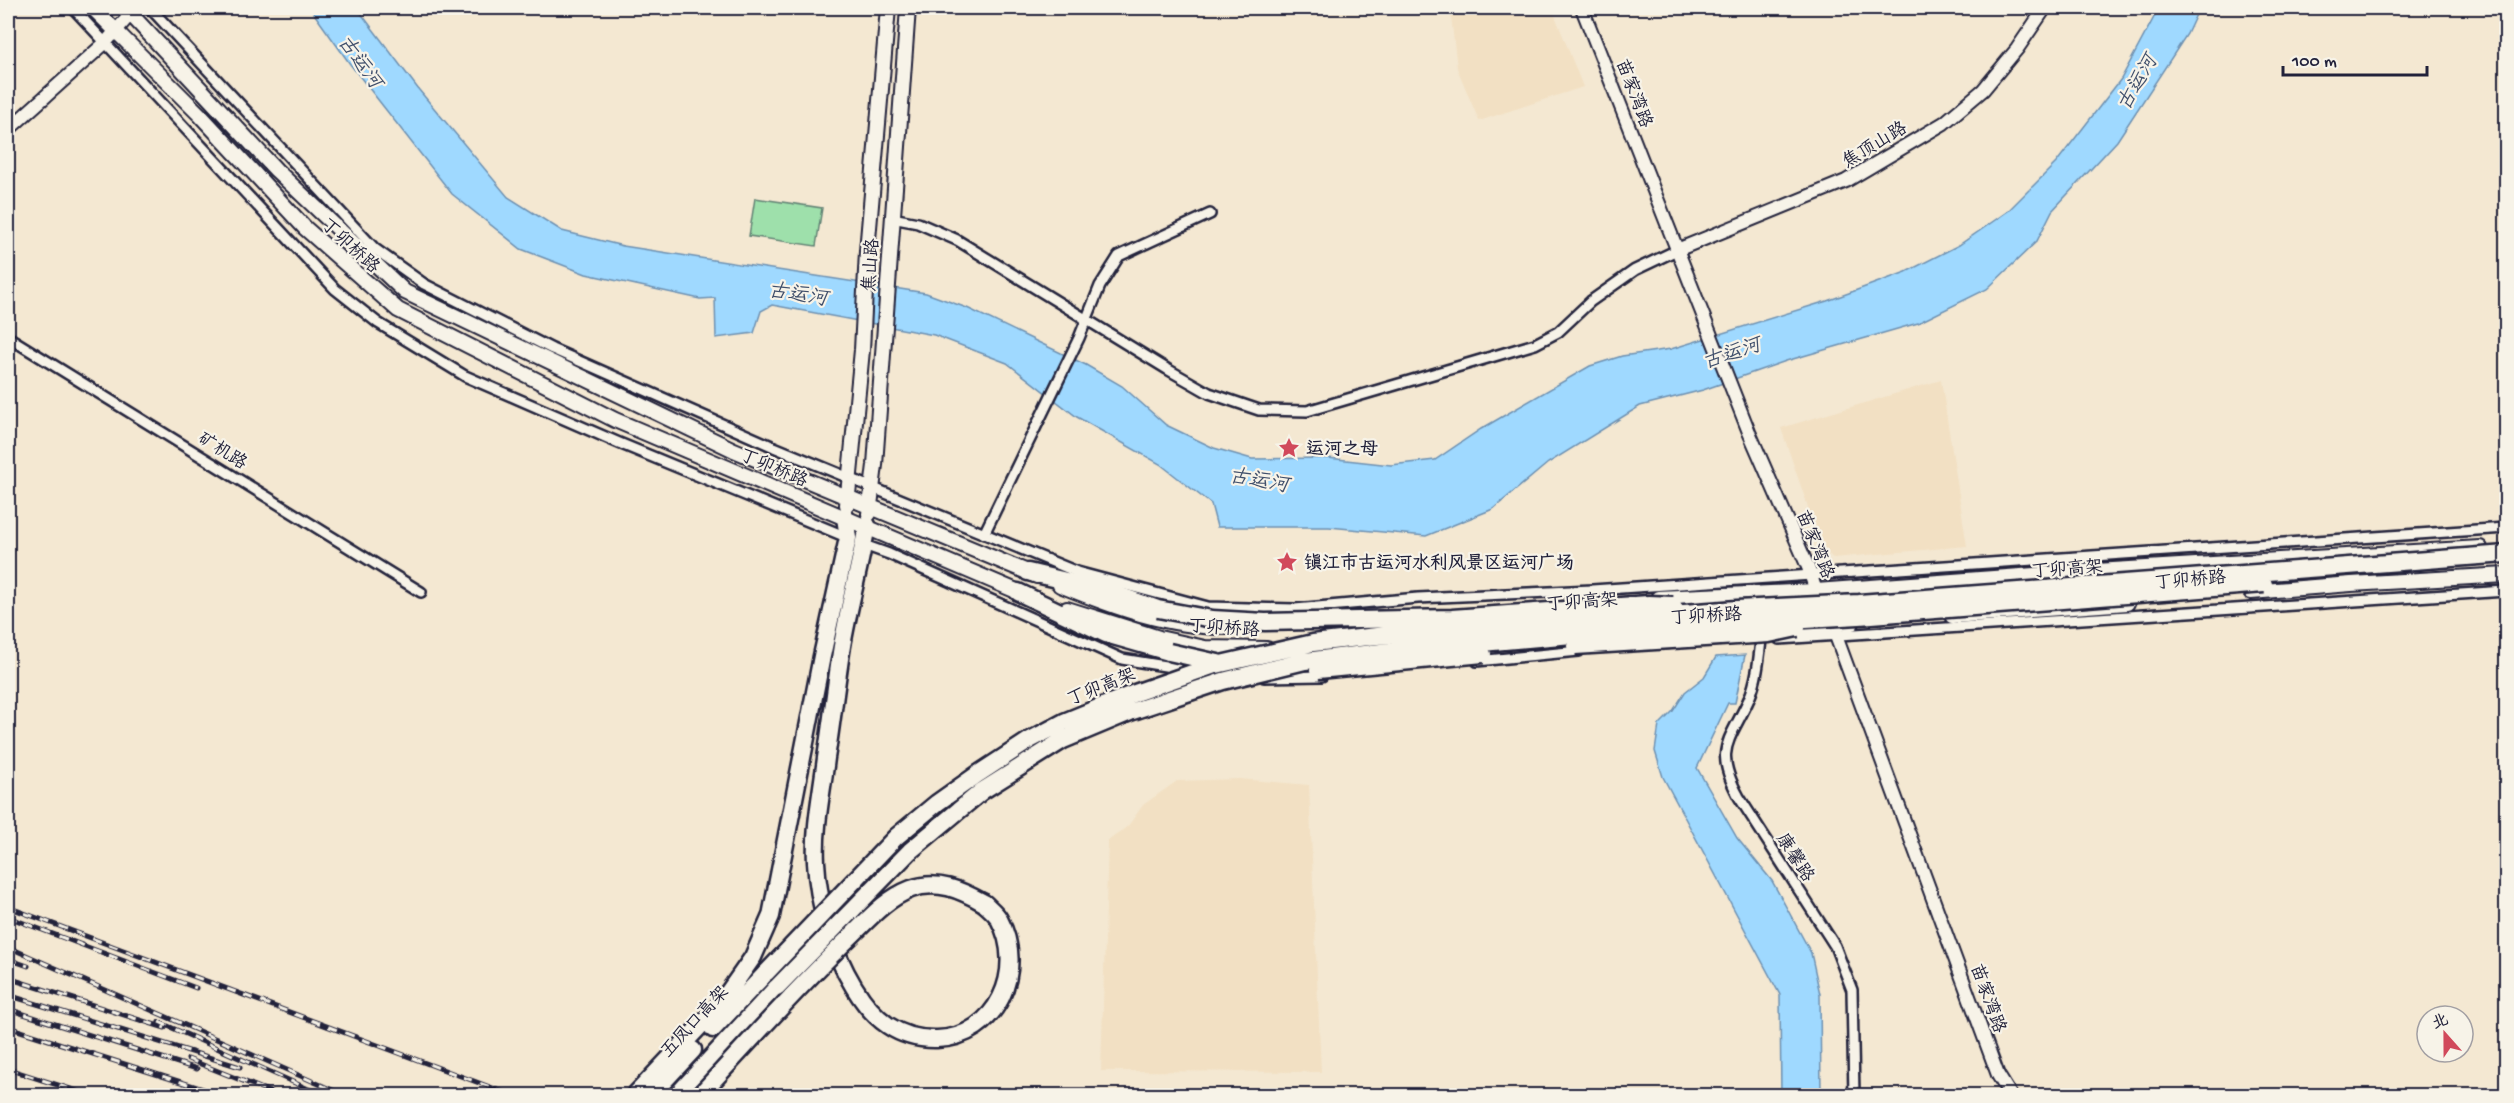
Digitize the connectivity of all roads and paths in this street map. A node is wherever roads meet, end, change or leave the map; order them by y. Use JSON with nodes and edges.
{"nodes":[{"id":1,"x":73,"y":8,"type":"edge"},
{"id":2,"x":93,"y":8,"type":"edge"},
{"id":3,"x":150,"y":8,"type":"edge"},
{"id":4,"x":888,"y":8,"type":"edge"},
{"id":5,"x":908,"y":8,"type":"edge"},
{"id":6,"x":1582,"y":8,"type":"edge"},
{"id":7,"x":2045,"y":8,"type":"edge"},
{"id":8,"x":130,"y":9,"type":"edge"},
{"id":9,"x":115,"y":29,"type":"junction"},
{"id":10,"x":105,"y":43,"type":"junction"},
{"id":11,"x":8,"y":130,"type":"edge"},
{"id":12,"x":1210,"y":214,"type":"dead end"},
{"id":13,"x":892,"y":218,"type":"junction"},
{"id":14,"x":1677,"y":250,"type":"junction"},
{"id":15,"x":1086,"y":320,"type":"junction"},
{"id":16,"x":8,"y":337,"type":"edge"},
{"id":17,"x":850,"y":478,"type":"junction"},
{"id":18,"x":873,"y":488,"type":"junction"},
{"id":19,"x":848,"y":498,"type":"junction"},
{"id":20,"x":870,"y":507,"type":"junction"},
{"id":21,"x":845,"y":516,"type":"junction"},
{"id":22,"x":867,"y":525,"type":"junction"},
{"id":23,"x":2506,"y":528,"type":"edge"},
{"id":24,"x":984,"y":534,"type":"junction"},
{"id":25,"x":856,"y":541,"type":"junction"},
{"id":26,"x":2506,"y":547,"type":"edge"},
{"id":27,"x":2506,"y":554,"type":"edge"},
{"id":28,"x":2475,"y":557,"type":"junction"},
{"id":29,"x":2506,"y":562,"type":"edge"},
{"id":30,"x":1028,"y":572,"type":"junction"},
{"id":31,"x":1811,"y":574,"type":"junction"},
{"id":32,"x":2506,"y":575,"type":"edge"},
{"id":33,"x":1816,"y":591,"type":"junction"},
{"id":34,"x":2506,"y":591,"type":"edge"},
{"id":35,"x":421,"y":592,"type":"dead end"},
{"id":36,"x":1018,"y":592,"type":"junction"},
{"id":37,"x":1737,"y":609,"type":"junction"},
{"id":38,"x":1859,"y":616,"type":"junction"},
{"id":39,"x":1833,"y":631,"type":"junction"},
{"id":40,"x":1761,"y":640,"type":"junction"},
{"id":41,"x":1379,"y":644,"type":"junction"},
{"id":42,"x":766,"y":973,"type":"joint"},
{"id":43,"x":777,"y":987,"type":"joint"},
{"id":44,"x":634,"y":1095,"type":"edge"},
{"id":45,"x":650,"y":1095,"type":"edge"},
{"id":46,"x":676,"y":1095,"type":"edge"},
{"id":47,"x":699,"y":1095,"type":"edge"},
{"id":48,"x":1854,"y":1095,"type":"edge"},
{"id":49,"x":2011,"y":1095,"type":"edge"}],
"edges":[{"from":1,"to":10,"type":"street"},
{"from":2,"to":9,"type":"main road","name":"丁卯桥路"},
{"from":3,"to":17,"type":"street"},
{"from":4,"to":17,"type":"main road","name":"焦山路"},
{"from":5,"to":13,"type":"main road","name":"焦山路"},
{"from":6,"to":14,"type":"street","name":"苗家湾路"},
{"from":7,"to":14,"type":"street","name":"焦顶山路"},
{"from":8,"to":9,"type":"street"},
{"from":8,"to":19,"type":"main road","name":"丁卯桥路"},
{"from":9,"to":10,"type":"street"},
{"from":9,"to":21,"type":"main road","name":"丁卯桥路"},
{"from":10,"to":11,"type":"street"},
{"from":10,"to":25,"type":"street"},
{"from":12,"to":15,"type":"street"},
{"from":13,"to":15,"type":"street"},
{"from":13,"to":18,"type":"main road","name":"焦山路"},
{"from":14,"to":15,"type":"street"},
{"from":14,"to":31,"type":"street","name":"苗家湾路"},
{"from":15,"to":24,"type":"street"},
{"from":16,"to":35,"type":"street","name":"矿机路"},
{"from":17,"to":18,"type":"street"},
{"from":17,"to":19,"type":"main road","name":"焦山路"},
{"from":18,"to":20,"type":"main road","name":"焦山路"},
{"from":18,"to":24,"type":"street"},
{"from":19,"to":20,"type":"main road","name":"丁卯桥路"},
{"from":19,"to":21,"type":"main road","name":"焦山路"},
{"from":20,"to":22,"type":"main road","name":"焦山路"},
{"from":20,"to":30,"type":"main road","name":"丁卯桥路"},
{"from":21,"to":22,"type":"main road","name":"丁卯桥路"},
{"from":21,"to":25,"type":"highway"},
{"from":22,"to":25,"type":"highway"},
{"from":22,"to":36,"type":"main road","name":"丁卯桥路"},
{"from":23,"to":31,"type":"street"},
{"from":24,"to":31,"type":"street"},
{"from":25,"to":40,"type":"street"},
{"from":25,"to":44,"type":"highway"},
{"from":25,"to":47,"type":"highway","bridge":true},
{"from":26,"to":28,"type":"highway","bridge":true},
{"from":26,"to":33,"type":"main road","name":"丁卯桥路"},
{"from":27,"to":28,"type":"highway","name":"丁卯高架","bridge":true},
{"from":28,"to":37,"type":"highway","name":"丁卯高架","bridge":true},
{"from":29,"to":38,"type":"highway","name":"丁卯高架","bridge":true},
{"from":30,"to":33,"type":"main road","name":"丁卯桥路"},
{"from":30,"to":37,"type":"highway","bridge":true},
{"from":31,"to":33,"type":"street","name":"苗家湾路"},
{"from":32,"to":39,"type":"main road","name":"丁卯桥路"},
{"from":33,"to":39,"type":"street","name":"苗家湾路"},
{"from":34,"to":39,"type":"street"},
{"from":36,"to":38,"type":"highway","bridge":true},
{"from":36,"to":39,"type":"main road","name":"丁卯桥路"},
{"from":37,"to":41,"type":"highway","name":"丁卯高架","bridge":true},
{"from":38,"to":41,"type":"highway","name":"丁卯高架","bridge":true},
{"from":39,"to":40,"type":"street"},
{"from":39,"to":49,"type":"street","name":"苗家湾路"},
{"from":40,"to":48,"type":"street","name":"康馨路"},
{"from":41,"to":42,"type":"highway","name":"丁卯高架","bridge":true},
{"from":41,"to":43,"type":"highway","name":"丁卯高架","bridge":true},
{"from":42,"to":45,"type":"highway","name":"五凤口高架"},
{"from":43,"to":46,"type":"highway","name":"五凤口高架"}]}
